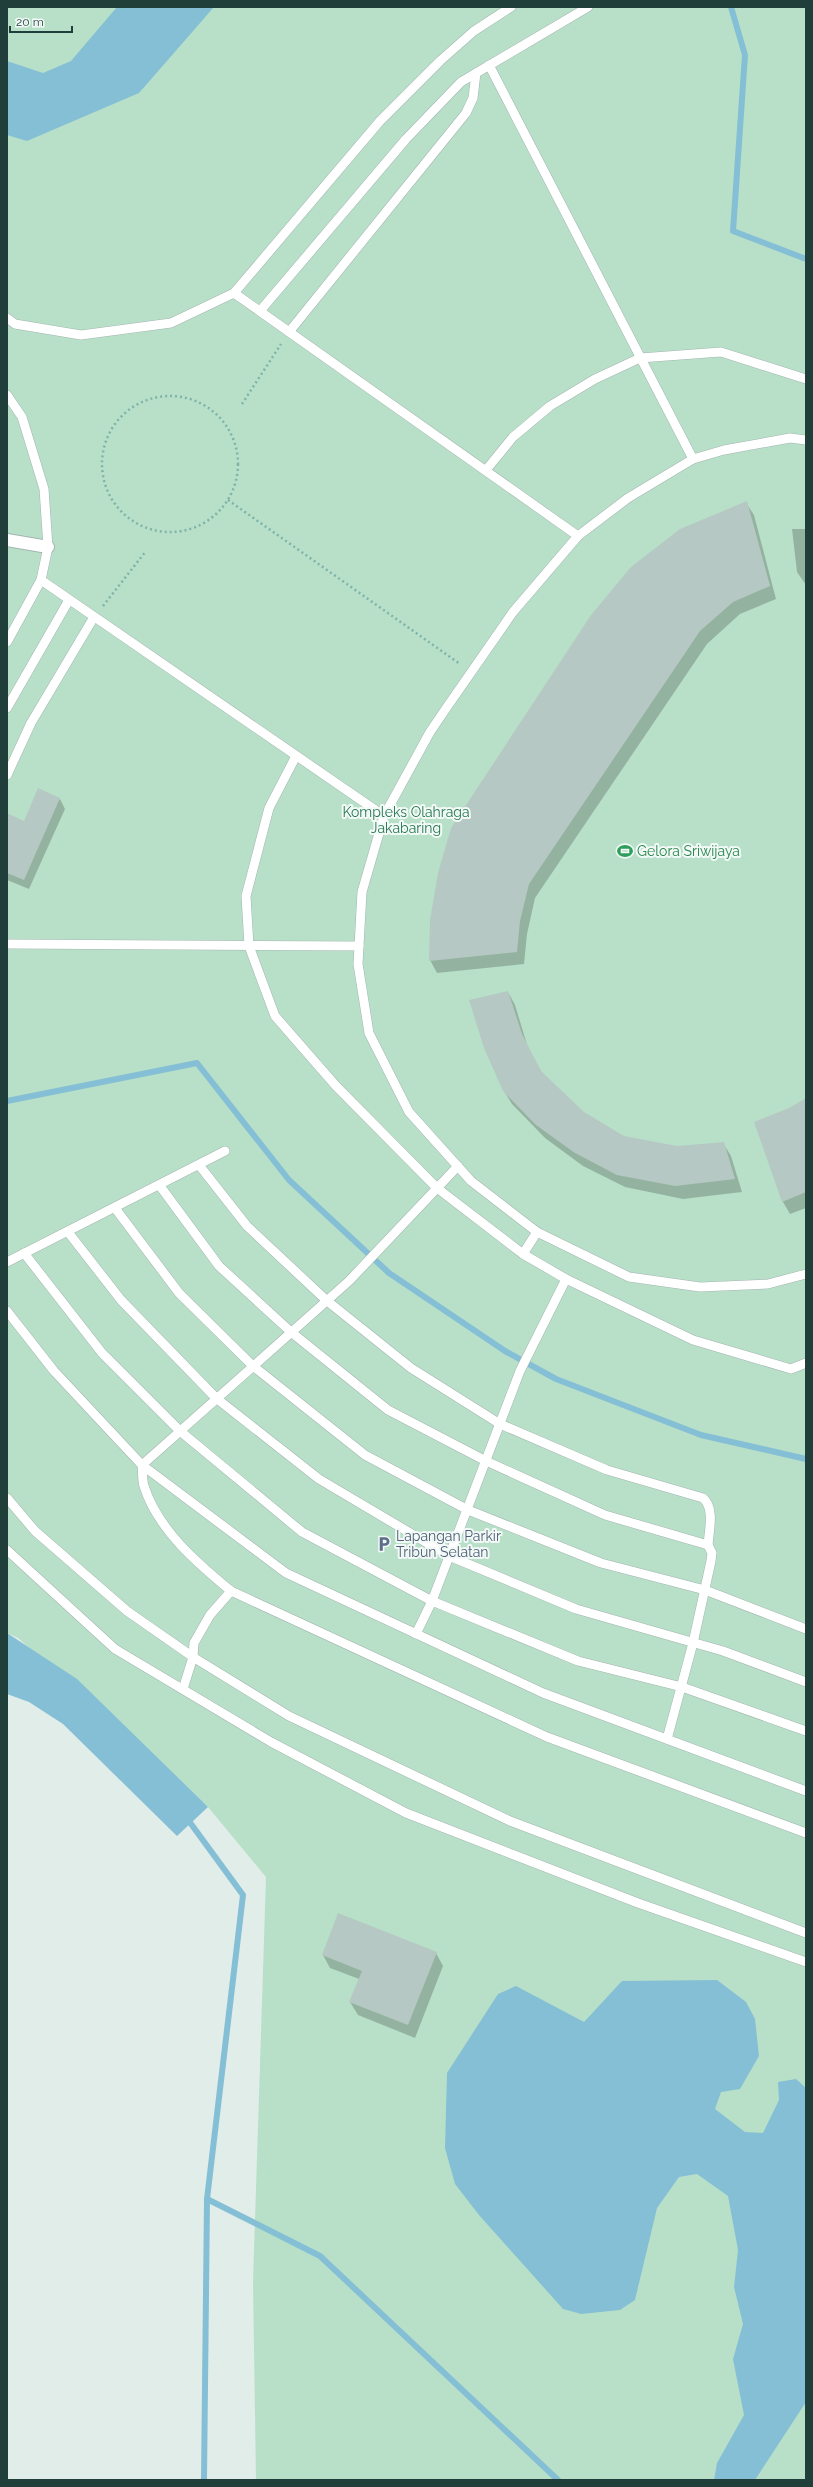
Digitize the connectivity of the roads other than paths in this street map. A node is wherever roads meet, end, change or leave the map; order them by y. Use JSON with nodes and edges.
{"nodes":[{"id":1,"x":511,"y":7,"type":"edge"},
{"id":2,"x":588,"y":7,"type":"edge"},
{"id":3,"x":489,"y":65,"type":"junction"},
{"id":4,"x":476,"y":73,"type":"junction"},
{"id":5,"x":234,"y":292,"type":"junction"},
{"id":6,"x":260,"y":311,"type":"junction"},
{"id":7,"x":7,"y":318,"type":"edge"},
{"id":8,"x":289,"y":332,"type":"junction"},
{"id":9,"x":640,"y":358,"type":"junction"},
{"id":10,"x":806,"y":380,"type":"edge"},
{"id":11,"x":7,"y":395,"type":"edge"},
{"id":12,"x":806,"y":440,"type":"edge"},
{"id":13,"x":693,"y":459,"type":"junction"},
{"id":14,"x":486,"y":470,"type":"junction"},
{"id":15,"x":578,"y":536,"type":"junction"},
{"id":16,"x":7,"y":540,"type":"edge"},
{"id":17,"x":48,"y":547,"type":"junction"},
{"id":18,"x":41,"y":580,"type":"junction"},
{"id":19,"x":69,"y":600,"type":"junction"},
{"id":20,"x":94,"y":617,"type":"junction"},
{"id":21,"x":7,"y":642,"type":"edge"},
{"id":22,"x":7,"y":708,"type":"edge"},
{"id":23,"x":296,"y":756,"type":"junction"},
{"id":24,"x":7,"y":775,"type":"edge"},
{"id":25,"x":384,"y":816,"type":"junction"},
{"id":26,"x":7,"y":944,"type":"edge"},
{"id":27,"x":249,"y":946,"type":"junction"},
{"id":28,"x":359,"y":946,"type":"junction"},
{"id":29,"x":225,"y":1151,"type":"dead end"},
{"id":30,"x":199,"y":1165,"type":"junction"},
{"id":31,"x":458,"y":1166,"type":"junction"},
{"id":32,"x":160,"y":1186,"type":"junction"},
{"id":33,"x":437,"y":1188,"type":"junction"},
{"id":34,"x":115,"y":1208,"type":"junction"},
{"id":35,"x":68,"y":1232,"type":"junction"},
{"id":36,"x":538,"y":1232,"type":"junction"},
{"id":37,"x":24,"y":1254,"type":"junction"},
{"id":38,"x":523,"y":1254,"type":"junction"},
{"id":39,"x":7,"y":1262,"type":"edge"},
{"id":40,"x":806,"y":1274,"type":"edge"},
{"id":41,"x":566,"y":1279,"type":"junction"},
{"id":42,"x":326,"y":1300,"type":"junction"},
{"id":43,"x":7,"y":1311,"type":"edge"},
{"id":44,"x":291,"y":1332,"type":"junction"},
{"id":45,"x":806,"y":1363,"type":"edge"},
{"id":46,"x":253,"y":1366,"type":"junction"},
{"id":47,"x":216,"y":1398,"type":"junction"},
{"id":48,"x":500,"y":1424,"type":"junction"},
{"id":49,"x":180,"y":1431,"type":"junction"},
{"id":50,"x":486,"y":1461,"type":"junction"},
{"id":51,"x":142,"y":1465,"type":"junction"},
{"id":52,"x":7,"y":1498,"type":"edge"},
{"id":53,"x":468,"y":1510,"type":"junction"},
{"id":54,"x":708,"y":1545,"type":"junction"},
{"id":55,"x":7,"y":1550,"type":"edge"},
{"id":56,"x":449,"y":1556,"type":"junction"},
{"id":57,"x":705,"y":1590,"type":"junction"},
{"id":58,"x":231,"y":1591,"type":"junction"},
{"id":59,"x":432,"y":1600,"type":"junction"},
{"id":60,"x":806,"y":1629,"type":"edge"},
{"id":61,"x":416,"y":1634,"type":"junction"},
{"id":62,"x":693,"y":1643,"type":"junction"},
{"id":63,"x":193,"y":1657,"type":"junction"},
{"id":64,"x":806,"y":1682,"type":"edge"},
{"id":65,"x":682,"y":1686,"type":"junction"},
{"id":66,"x":183,"y":1689,"type":"junction"},
{"id":67,"x":806,"y":1731,"type":"edge"},
{"id":68,"x":667,"y":1739,"type":"junction"},
{"id":69,"x":806,"y":1791,"type":"edge"},
{"id":70,"x":806,"y":1833,"type":"edge"},
{"id":71,"x":806,"y":1933,"type":"edge"},
{"id":72,"x":806,"y":1962,"type":"edge"}],
"edges":[{"from":1,"to":5,"type":"lane"},
{"from":2,"to":3,"type":"lane"},
{"from":3,"to":4,"type":"lane"},
{"from":3,"to":9,"type":"lane"},
{"from":4,"to":6,"type":"lane"},
{"from":4,"to":8,"type":"lane"},
{"from":5,"to":6,"type":"lane"},
{"from":5,"to":7,"type":"lane"},
{"from":6,"to":8,"type":"lane"},
{"from":8,"to":14,"type":"lane"},
{"from":9,"to":10,"type":"lane"},
{"from":9,"to":13,"type":"lane"},
{"from":9,"to":14,"type":"lane"},
{"from":11,"to":17,"type":"lane"},
{"from":12,"to":13,"type":"lane"},
{"from":13,"to":15,"type":"lane"},
{"from":14,"to":15,"type":"lane"},
{"from":15,"to":25,"type":"lane"},
{"from":16,"to":17,"type":"street"},
{"from":17,"to":18,"type":"lane"},
{"from":18,"to":19,"type":"lane"},
{"from":18,"to":21,"type":"lane"},
{"from":19,"to":20,"type":"lane"},
{"from":19,"to":22,"type":"lane"},
{"from":20,"to":23,"type":"lane"},
{"from":20,"to":24,"type":"lane"},
{"from":23,"to":25,"type":"lane"},
{"from":23,"to":27,"type":"lane"},
{"from":25,"to":28,"type":"lane"},
{"from":26,"to":27,"type":"lane"},
{"from":27,"to":28,"type":"lane"},
{"from":27,"to":33,"type":"lane"},
{"from":28,"to":31,"type":"lane"},
{"from":29,"to":30,"type":"lane"},
{"from":30,"to":32,"type":"lane"},
{"from":30,"to":42,"type":"lane"},
{"from":31,"to":33,"type":"lane"},
{"from":31,"to":36,"type":"lane"},
{"from":32,"to":34,"type":"lane"},
{"from":32,"to":44,"type":"lane"},
{"from":33,"to":38,"type":"lane"},
{"from":33,"to":42,"type":"lane"},
{"from":34,"to":35,"type":"lane"},
{"from":34,"to":46,"type":"lane"},
{"from":35,"to":37,"type":"lane"},
{"from":35,"to":47,"type":"lane"},
{"from":36,"to":38,"type":"lane"},
{"from":36,"to":40,"type":"lane"},
{"from":37,"to":39,"type":"lane"},
{"from":37,"to":49,"type":"lane"},
{"from":38,"to":41,"type":"lane"},
{"from":41,"to":45,"type":"lane"},
{"from":41,"to":48,"type":"lane"},
{"from":42,"to":44,"type":"lane"},
{"from":42,"to":48,"type":"lane"},
{"from":43,"to":51,"type":"lane"},
{"from":44,"to":46,"type":"lane"},
{"from":44,"to":50,"type":"lane"},
{"from":46,"to":47,"type":"lane"},
{"from":46,"to":53,"type":"lane"},
{"from":47,"to":49,"type":"lane"},
{"from":47,"to":56,"type":"lane"},
{"from":48,"to":50,"type":"lane"},
{"from":48,"to":54,"type":"lane"},
{"from":49,"to":51,"type":"lane"},
{"from":49,"to":59,"type":"lane"},
{"from":50,"to":53,"type":"lane"},
{"from":50,"to":54,"type":"lane"},
{"from":51,"to":58,"type":"lane"},
{"from":51,"to":61,"type":"lane"},
{"from":52,"to":63,"type":"lane"},
{"from":53,"to":56,"type":"lane"},
{"from":53,"to":57,"type":"lane"},
{"from":54,"to":57,"type":"lane"},
{"from":55,"to":66,"type":"lane"},
{"from":56,"to":59,"type":"lane"},
{"from":56,"to":62,"type":"lane"},
{"from":57,"to":60,"type":"lane"},
{"from":57,"to":62,"type":"lane"},
{"from":58,"to":63,"type":"lane"},
{"from":58,"to":70,"type":"lane"},
{"from":59,"to":61,"type":"lane"},
{"from":59,"to":65,"type":"lane"},
{"from":61,"to":68,"type":"lane"},
{"from":62,"to":64,"type":"lane"},
{"from":62,"to":65,"type":"lane"},
{"from":63,"to":66,"type":"lane"},
{"from":63,"to":71,"type":"lane"},
{"from":65,"to":67,"type":"lane"},
{"from":65,"to":68,"type":"lane"},
{"from":66,"to":72,"type":"lane"},
{"from":68,"to":69,"type":"lane"}]}
